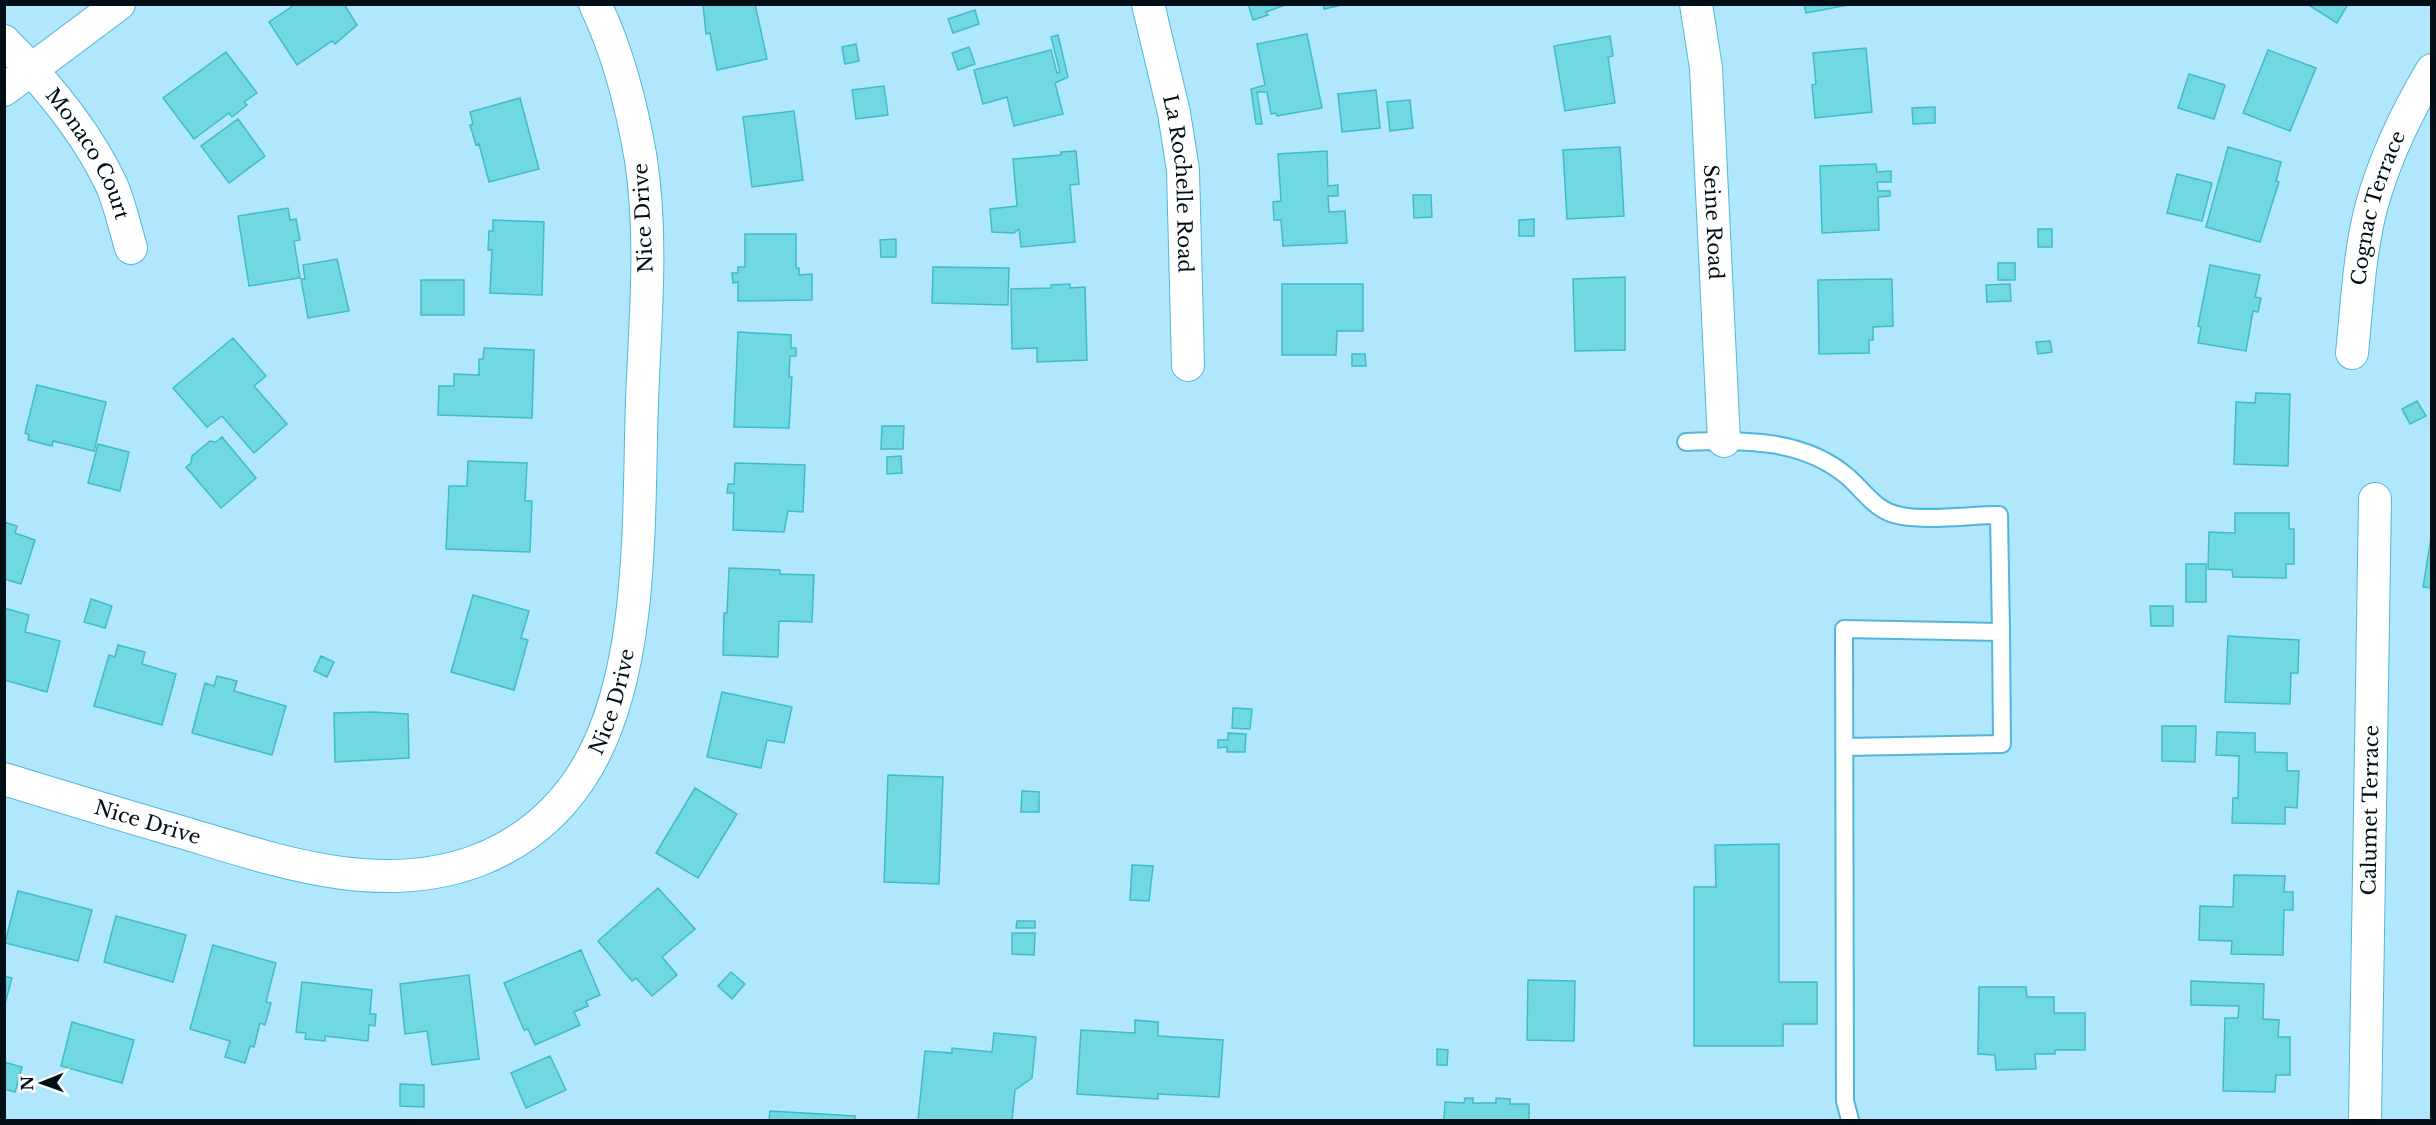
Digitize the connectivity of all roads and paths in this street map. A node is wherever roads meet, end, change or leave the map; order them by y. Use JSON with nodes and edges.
{"nodes":[{"id":1,"x":119,"y":4,"type":"edge"},
{"id":2,"x":595,"y":4,"type":"edge"},
{"id":3,"x":1148,"y":4,"type":"edge"},
{"id":4,"x":1696,"y":4,"type":"edge"},
{"id":5,"x":4,"y":41,"type":"edge"},
{"id":6,"x":32,"y":69,"type":"junction"},
{"id":7,"x":2432,"y":70,"type":"edge"},
{"id":8,"x":4,"y":90,"type":"edge"},
{"id":9,"x":131,"y":248,"type":"dead end"},
{"id":10,"x":2352,"y":353,"type":"dead end"},
{"id":11,"x":1188,"y":365,"type":"dead end"},
{"id":12,"x":1724,"y":441,"type":"junction"},
{"id":13,"x":1686,"y":442,"type":"dead end"},
{"id":14,"x":2375,"y":499,"type":"dead end"},
{"id":15,"x":2001,"y":632,"type":"junction"},
{"id":16,"x":1845,"y":747,"type":"junction"},
{"id":17,"x":4,"y":779,"type":"edge"},
{"id":18,"x":1850,"y":1120,"type":"edge"},
{"id":19,"x":2365,"y":1120,"type":"edge"}],
"edges":[{"from":1,"to":6,"type":"street"},
{"from":2,"to":17,"type":"street","name":"Nice Drive"},
{"from":3,"to":11,"type":"street","name":"La Rochelle Road"},
{"from":4,"to":12,"type":"street","name":"Seine Road"},
{"from":5,"to":6,"type":"street","name":"Monaco Court"},
{"from":6,"to":8,"type":"street"},
{"from":6,"to":9,"type":"street","name":"Monaco Court"},
{"from":7,"to":10,"type":"street","name":"Cognac Terrace"},
{"from":12,"to":13,"type":"lane"},
{"from":12,"to":15,"type":"lane"},
{"from":14,"to":19,"type":"street","name":"Calumet Terrace"},
{"from":15,"to":16,"type":"lane"},
{"from":15,"to":16,"type":"lane"},
{"from":16,"to":18,"type":"lane"}]}
